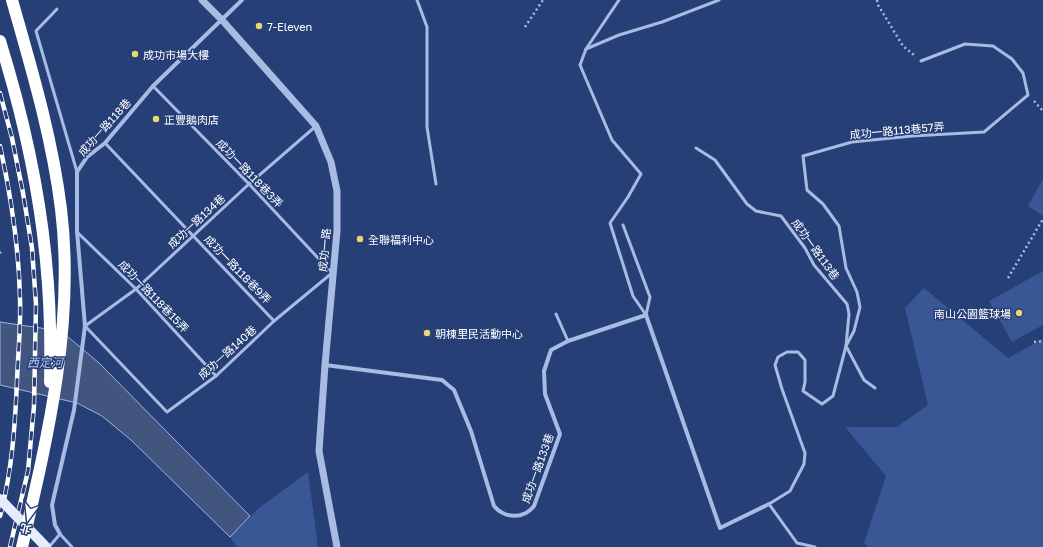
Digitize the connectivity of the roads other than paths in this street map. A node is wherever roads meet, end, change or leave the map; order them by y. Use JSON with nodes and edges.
{"nodes":[{"id":1,"x":12,"y":0,"type":"edge"},
{"id":2,"x":202,"y":0,"type":"edge"},
{"id":3,"x":242,"y":0,"type":"edge"},
{"id":4,"x":417,"y":0,"type":"edge"},
{"id":5,"x":619,"y":0,"type":"edge"},
{"id":6,"x":718,"y":0,"type":"edge"},
{"id":7,"x":56,"y":9,"type":"dead end"},
{"id":8,"x":222,"y":20,"type":"junction"},
{"id":9,"x":0,"y":41,"type":"edge"},
{"id":10,"x":586,"y":50,"type":"junction"},
{"id":11,"x":921,"y":61,"type":"road end"},
{"id":12,"x":153,"y":86,"type":"junction"},
{"id":13,"x":316,"y":126,"type":"junction"},
{"id":14,"x":105,"y":143,"type":"junction"},
{"id":15,"x":696,"y":148,"type":"dead end"},
{"id":16,"x":77,"y":172,"type":"junction"},
{"id":17,"x":249,"y":184,"type":"junction"},
{"id":18,"x":436,"y":184,"type":"dead end"},
{"id":19,"x":623,"y":224,"type":"dead end"},
{"id":20,"x":77,"y":231,"type":"junction"},
{"id":21,"x":194,"y":236,"type":"junction"},
{"id":22,"x":332,"y":273,"type":"junction"},
{"id":23,"x":136,"y":289,"type":"junction"},
{"id":24,"x":556,"y":314,"type":"dead end"},
{"id":25,"x":646,"y":315,"type":"junction"},
{"id":26,"x":274,"y":321,"type":"junction"},
{"id":27,"x":85,"y":326,"type":"junction"},
{"id":28,"x":568,"y":341,"type":"junction"},
{"id":29,"x":846,"y":346,"type":"junction"},
{"id":30,"x":325,"y":365,"type":"junction"},
{"id":31,"x":216,"y":376,"type":"junction"},
{"id":32,"x":875,"y":388,"type":"dead end"},
{"id":33,"x":49,"y":425,"type":"junction"},
{"id":34,"x":0,"y":499,"type":"edge"},
{"id":35,"x":769,"y":504,"type":"junction"},
{"id":36,"x":60,"y":534,"type":"junction"},
{"id":37,"x":22,"y":547,"type":"edge"},
{"id":38,"x":47,"y":547,"type":"edge"},
{"id":39,"x":72,"y":547,"type":"edge"},
{"id":40,"x":337,"y":547,"type":"edge"},
{"id":41,"x":814,"y":547,"type":"edge"}],
"edges":[{"from":1,"to":33,"type":"highway","bridge":true},
{"from":2,"to":8,"type":"street","name":"成功一路"},
{"from":3,"to":8,"type":"street","name":"成功一路118巷"},
{"from":4,"to":18,"type":"lane"},
{"from":5,"to":10,"type":"lane"},
{"from":6,"to":10,"type":"lane"},
{"from":7,"to":16,"type":"lane"},
{"from":8,"to":12,"type":"street","name":"成功一路118巷"},
{"from":8,"to":13,"type":"street","name":"成功一路"},
{"from":9,"to":33,"type":"highway","bridge":true},
{"from":10,"to":25,"type":"lane"},
{"from":11,"to":29,"type":"lane","name":"成功一路113巷57弄"},
{"from":12,"to":14,"type":"street","name":"成功一路118巷"},
{"from":12,"to":17,"type":"lane","name":"成功一路118巷3弄"},
{"from":13,"to":17,"type":"lane","name":"成功一路134巷"},
{"from":13,"to":22,"type":"street","name":"成功一路"},
{"from":14,"to":16,"type":"street","name":"成功一路118巷"},
{"from":14,"to":21,"type":"lane","name":"成功一路118巷9弄"},
{"from":15,"to":29,"type":"lane","name":"成功一路113巷"},
{"from":16,"to":20,"type":"street","name":"成功一路118巷"},
{"from":17,"to":21,"type":"lane","name":"成功一路134巷"},
{"from":17,"to":22,"type":"lane","name":"成功一路118巷3弄"},
{"from":19,"to":25,"type":"lane"},
{"from":20,"to":23,"type":"lane","name":"成功一路118巷15弄"},
{"from":20,"to":27,"type":"street","name":"成功一路118巷"},
{"from":21,"to":23,"type":"lane","name":"成功一路134巷"},
{"from":21,"to":26,"type":"lane","name":"成功一路118巷9弄"},
{"from":22,"to":26,"type":"lane","name":"成功一路140巷"},
{"from":22,"to":30,"type":"street","name":"成功一路"},
{"from":23,"to":27,"type":"lane","name":"成功一路134巷"},
{"from":23,"to":31,"type":"lane","name":"成功一路118巷15弄"},
{"from":24,"to":28,"type":"lane"},
{"from":25,"to":28,"type":"street","name":"成功一路133巷"},
{"from":25,"to":35,"type":"street"},
{"from":26,"to":31,"type":"lane","name":"成功一路140巷"},
{"from":27,"to":31,"type":"lane","name":"成功一路140巷"},
{"from":27,"to":36,"type":"street","name":"成功一路118巷"},
{"from":28,"to":30,"type":"street","name":"成功一路133巷"},
{"from":29,"to":32,"type":"lane"},
{"from":29,"to":35,"type":"lane","name":"成功一路113巷"},
{"from":30,"to":40,"type":"street","name":"成功一路"},
{"from":33,"to":37,"type":"highway","bridge":true},
{"from":34,"to":38,"type":"main road","bridge":true},
{"from":35,"to":41,"type":"lane"},
{"from":36,"to":38,"type":"lane"},
{"from":36,"to":39,"type":"lane"}]}
